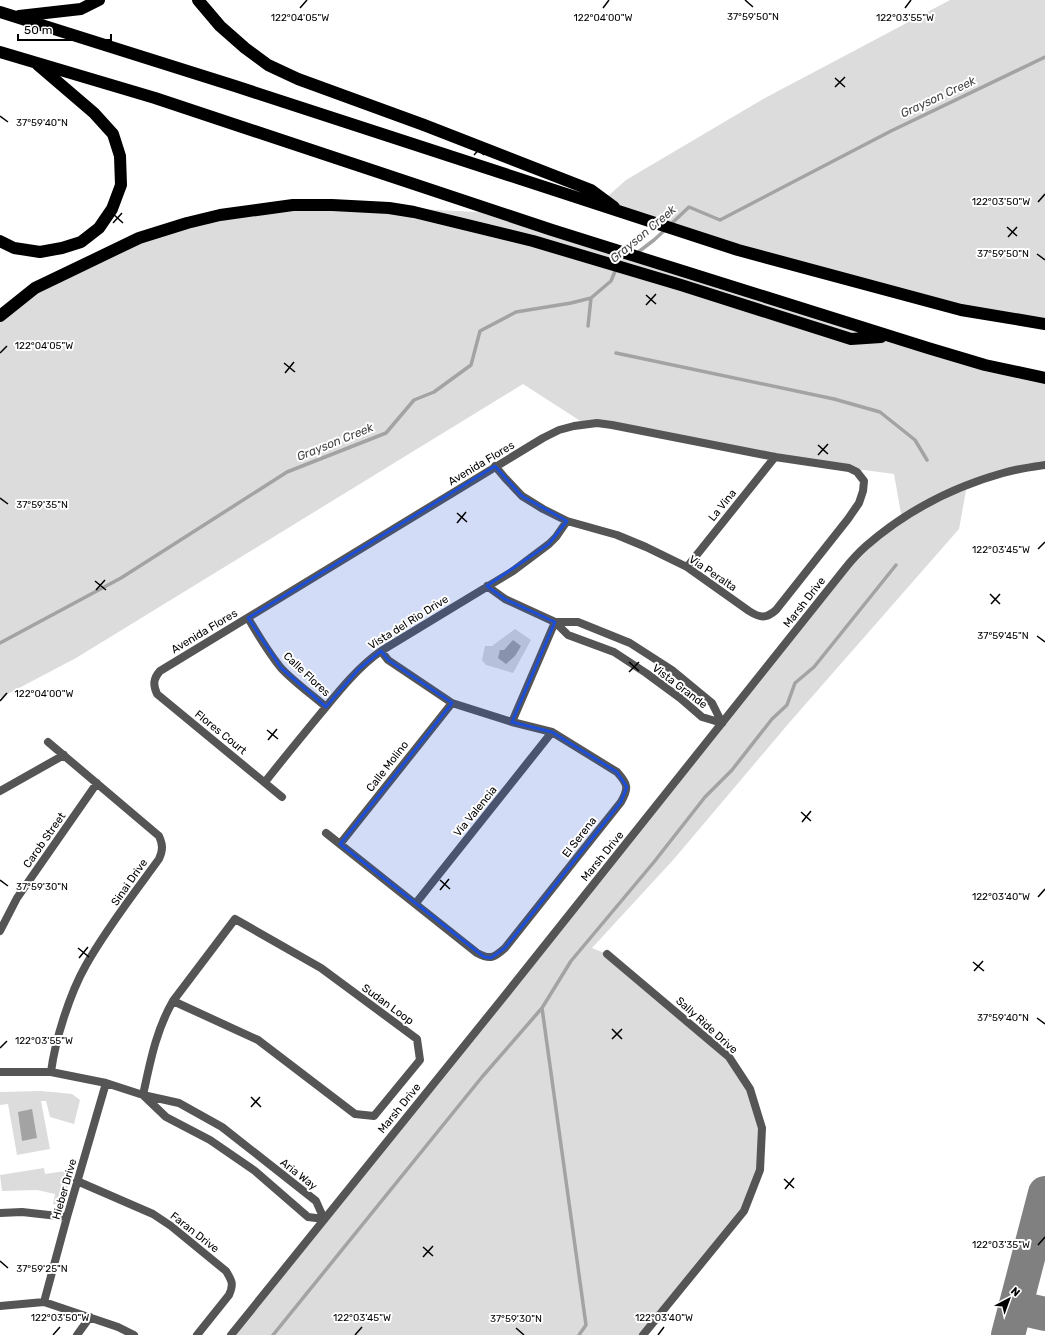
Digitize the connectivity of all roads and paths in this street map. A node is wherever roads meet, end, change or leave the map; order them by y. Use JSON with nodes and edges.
{"nodes":[{"id":1,"x":99,"y":0,"type":"edge"},
{"id":2,"x":198,"y":0,"type":"edge"},
{"id":3,"x":0,"y":12,"type":"edge"},
{"id":4,"x":14,"y":16,"type":"junction"},
{"id":5,"x":0,"y":52,"type":"edge"},
{"id":6,"x":34,"y":62,"type":"junction"},
{"id":7,"x":598,"y":201,"type":"junction"},
{"id":8,"x":0,"y":241,"type":"edge"},
{"id":9,"x":0,"y":316,"type":"edge"},
{"id":10,"x":1045,"y":324,"type":"edge"},
{"id":11,"x":890,"y":337,"type":"junction"},
{"id":12,"x":1045,"y":378,"type":"edge"},
{"id":13,"x":775,"y":456,"type":"junction"},
{"id":14,"x":1045,"y":465,"type":"edge"},
{"id":15,"x":495,"y":466,"type":"junction"},
{"id":16,"x":862,"y":477,"type":"joint"},
{"id":17,"x":567,"y":521,"type":"junction"},
{"id":18,"x":687,"y":567,"type":"junction"},
{"id":19,"x":487,"y":586,"type":"junction"},
{"id":20,"x":248,"y":618,"type":"junction"},
{"id":21,"x":555,"y":622,"type":"junction"},
{"id":22,"x":380,"y":651,"type":"junction"},
{"id":23,"x":154,"y":681,"type":"joint"},
{"id":24,"x":452,"y":703,"type":"junction"},
{"id":25,"x":326,"y":706,"type":"junction"},
{"id":26,"x":512,"y":722,"type":"junction"},
{"id":27,"x":722,"y":723,"type":"junction"},
{"id":28,"x":552,"y":732,"type":"junction"},
{"id":29,"x":48,"y":742,"type":"dead end"},
{"id":30,"x":64,"y":755,"type":"junction"},
{"id":31,"x":264,"y":782,"type":"junction"},
{"id":32,"x":97,"y":783,"type":"junction"},
{"id":33,"x":0,"y":791,"type":"edge"},
{"id":34,"x":282,"y":797,"type":"dead end"},
{"id":35,"x":326,"y":833,"type":"dead end"},
{"id":36,"x":340,"y":844,"type":"junction"},
{"id":37,"x":416,"y":903,"type":"junction"},
{"id":38,"x":0,"y":931,"type":"edge"},
{"id":39,"x":607,"y":954,"type":"dead end"},
{"id":40,"x":173,"y":1001,"type":"junction"},
{"id":41,"x":0,"y":1072,"type":"edge"},
{"id":42,"x":51,"y":1072,"type":"junction"},
{"id":43,"x":106,"y":1083,"type":"junction"},
{"id":44,"x":143,"y":1095,"type":"junction"},
{"id":45,"x":78,"y":1181,"type":"junction"},
{"id":46,"x":0,"y":1213,"type":"edge"},
{"id":47,"x":67,"y":1217,"type":"junction"},
{"id":48,"x":324,"y":1219,"type":"junction"},
{"id":49,"x":44,"y":1302,"type":"junction"},
{"id":50,"x":0,"y":1306,"type":"edge"},
{"id":51,"x":90,"y":1317,"type":"junction"},
{"id":52,"x":77,"y":1335,"type":"edge"},
{"id":53,"x":134,"y":1335,"type":"edge"},
{"id":54,"x":197,"y":1335,"type":"edge"},
{"id":55,"x":231,"y":1335,"type":"edge"},
{"id":56,"x":643,"y":1335,"type":"edge"}],
"edges":[{"from":1,"to":4,"type":"highway"},
{"from":2,"to":7,"type":"highway"},
{"from":3,"to":4,"type":"highway"},
{"from":4,"to":7,"type":"highway"},
{"from":5,"to":6,"type":"highway"},
{"from":6,"to":8,"type":"highway"},
{"from":6,"to":11,"type":"highway"},
{"from":7,"to":10,"type":"highway"},
{"from":9,"to":11,"type":"highway"},
{"from":11,"to":12,"type":"highway"},
{"from":13,"to":15,"type":"street","name":"Avenida Flores"},
{"from":13,"to":16,"type":"street","name":"Avenida Flores"},
{"from":13,"to":18,"type":"street","name":"La Vina"},
{"from":14,"to":27,"type":"street","name":"Marsh Drive"},
{"from":15,"to":17,"type":"street","name":"Via Peralta"},
{"from":15,"to":20,"type":"street","name":"Avenida Flores"},
{"from":16,"to":18,"type":"street","name":"Via Peralta"},
{"from":17,"to":18,"type":"street","name":"Via Peralta"},
{"from":17,"to":19,"type":"street","name":"Vista del Rio Drive"},
{"from":19,"to":21,"type":"street","name":"Vista Grande"},
{"from":19,"to":22,"type":"street","name":"Vista del Rio Drive"},
{"from":20,"to":23,"type":"street","name":"Avenida Flores"},
{"from":20,"to":25,"type":"street","name":"Calle Flores"},
{"from":21,"to":26,"type":"street"},
{"from":21,"to":27,"type":"street","name":"Vista Grande"},
{"from":21,"to":27,"type":"street","name":"Vista Grande"},
{"from":22,"to":24,"type":"street","name":"El Serena"},
{"from":22,"to":25,"type":"street","name":"Vista del Rio Drive"},
{"from":23,"to":31,"type":"street","name":"Flores Court"},
{"from":24,"to":26,"type":"street","name":"El Serena"},
{"from":24,"to":36,"type":"street","name":"Calle Molino"},
{"from":25,"to":31,"type":"street","name":"Vista del Rio Drive"},
{"from":26,"to":28,"type":"street","name":"El Serena"},
{"from":27,"to":48,"type":"street","name":"Marsh Drive"},
{"from":28,"to":37,"type":"street","name":"Via Valencia"},
{"from":28,"to":37,"type":"street","name":"El Serena"},
{"from":29,"to":30,"type":"street","name":"Sinai Drive"},
{"from":30,"to":32,"type":"street","name":"Sinai Drive"},
{"from":30,"to":33,"type":"street"},
{"from":31,"to":34,"type":"street","name":"Flores Court"},
{"from":32,"to":38,"type":"street","name":"Carob Street"},
{"from":32,"to":42,"type":"street","name":"Sinai Drive"},
{"from":35,"to":36,"type":"street","name":"El Serena"},
{"from":36,"to":37,"type":"street","name":"El Serena"},
{"from":39,"to":56,"type":"street","name":"Sally Ride Drive"},
{"from":40,"to":40,"type":"street","name":"Sudan Loop"},
{"from":40,"to":44,"type":"street","name":"Sudan Loop"},
{"from":41,"to":42,"type":"street","name":"Aria Way"},
{"from":42,"to":43,"type":"street","name":"Aria Way"},
{"from":43,"to":44,"type":"street","name":"Aria Way"},
{"from":43,"to":45,"type":"street","name":"Hieber Drive"},
{"from":44,"to":48,"type":"street","name":"Aria Way"},
{"from":44,"to":48,"type":"street","name":"Aria Way"},
{"from":45,"to":47,"type":"street","name":"Hieber Drive"},
{"from":45,"to":54,"type":"street","name":"Faran Drive"},
{"from":46,"to":47,"type":"street"},
{"from":47,"to":49,"type":"street","name":"Hieber Drive"},
{"from":48,"to":55,"type":"street","name":"Marsh Drive"},
{"from":49,"to":50,"type":"street"},
{"from":49,"to":51,"type":"street"},
{"from":51,"to":52,"type":"street"},
{"from":51,"to":53,"type":"street"}]}
